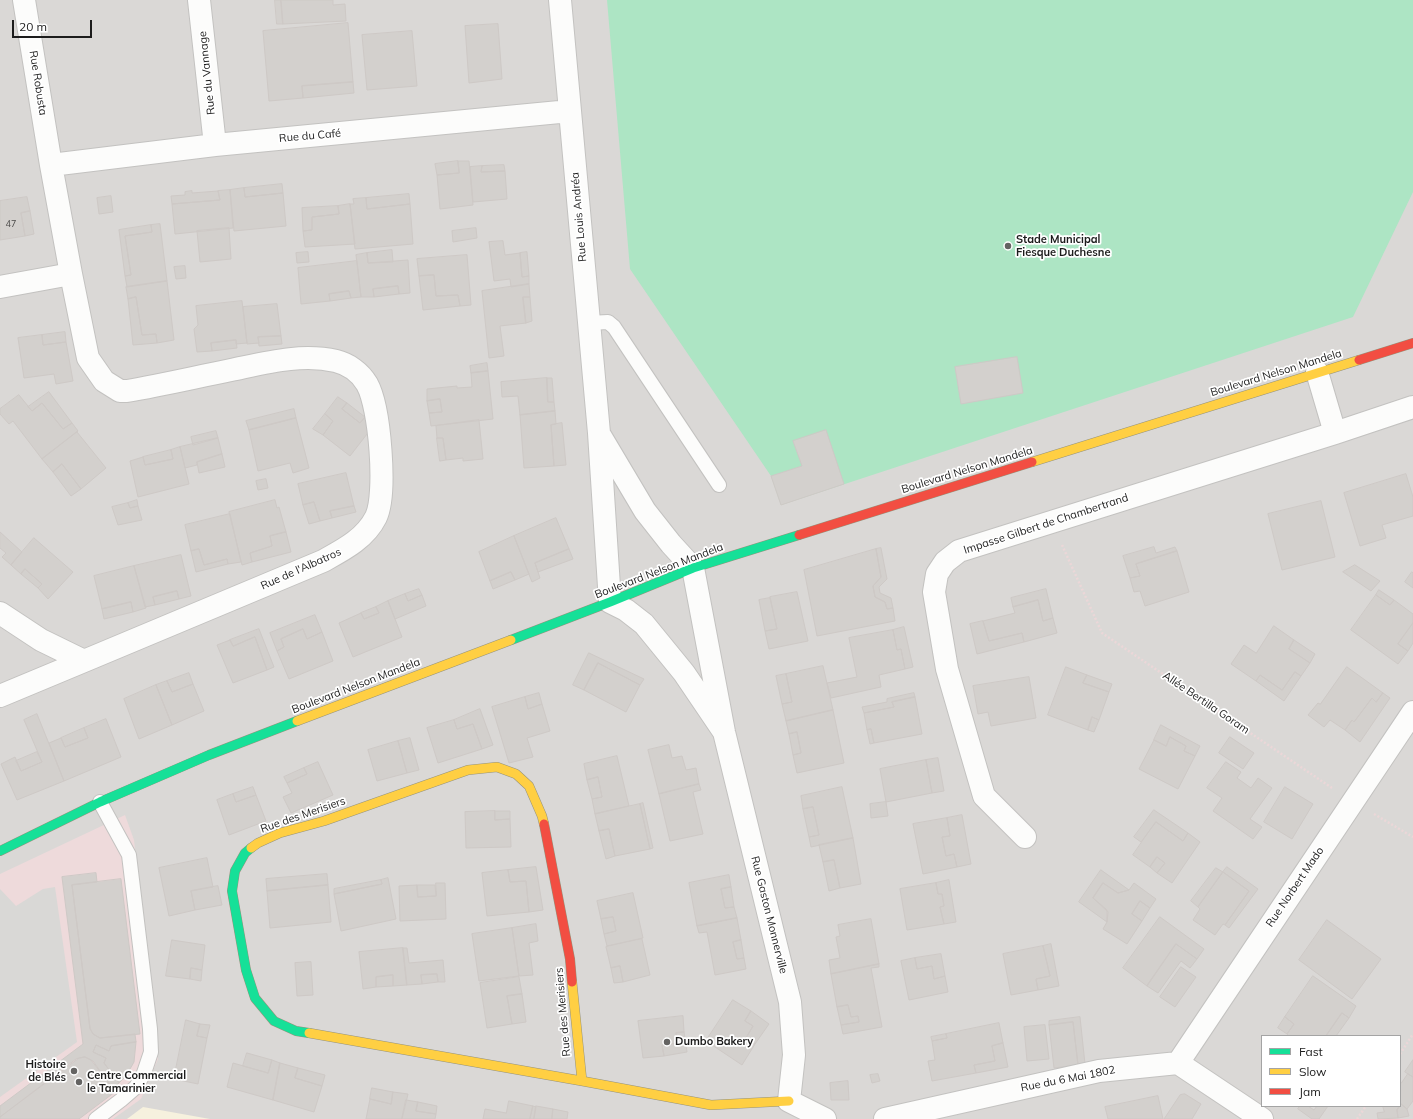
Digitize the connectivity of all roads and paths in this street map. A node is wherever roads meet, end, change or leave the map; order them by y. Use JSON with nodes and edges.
{"nodes":[{"id":1,"x":24,"y":0,"type":"edge"},
{"id":2,"x":199,"y":0,"type":"edge"},
{"id":3,"x":560,"y":0,"type":"edge"},
{"id":4,"x":570,"y":111,"type":"junction"},
{"id":5,"x":215,"y":146,"type":"junction"},
{"id":6,"x":51,"y":165,"type":"junction"},
{"id":7,"x":71,"y":274,"type":"junction"},
{"id":8,"x":0,"y":287,"type":"edge"},
{"id":9,"x":589,"y":323,"type":"junction"},
{"id":10,"x":1413,"y":343,"type":"edge"},
{"id":11,"x":1317,"y":372,"type":"junction"},
{"id":12,"x":1413,"y":406,"type":"edge"},
{"id":13,"x":599,"y":433,"type":"junction"},
{"id":14,"x":1335,"y":433,"type":"junction"},
{"id":15,"x":719,"y":485,"type":"dead end"},
{"id":16,"x":1052,"y":522,"type":"junction"},
{"id":17,"x":693,"y":568,"type":"junction"},
{"id":18,"x":610,"y":602,"type":"junction"},
{"id":19,"x":0,"y":613,"type":"edge"},
{"id":20,"x":84,"y":661,"type":"junction"},
{"id":21,"x":0,"y":696,"type":"edge"},
{"id":22,"x":1413,"y":712,"type":"edge"},
{"id":23,"x":724,"y":732,"type":"junction"},
{"id":24,"x":100,"y":802,"type":"junction"},
{"id":25,"x":1352,"y":802,"type":"junction"},
{"id":26,"x":1025,"y":837,"type":"dead end"},
{"id":27,"x":1413,"y":837,"type":"edge"},
{"id":28,"x":0,"y":851,"type":"edge"},
{"id":29,"x":1413,"y":1034,"type":"edge"},
{"id":30,"x":1401,"y":1052,"type":"edge"},
{"id":31,"x":1178,"y":1063,"type":"junction"},
{"id":32,"x":582,"y":1082,"type":"junction"},
{"id":33,"x":789,"y":1100,"type":"junction"},
{"id":34,"x":1365,"y":1107,"type":"edge"},
{"id":35,"x":96,"y":1119,"type":"edge"},
{"id":36,"x":825,"y":1119,"type":"edge"},
{"id":37,"x":885,"y":1119,"type":"edge"},
{"id":38,"x":1262,"y":1119,"type":"edge"},
{"id":39,"x":1357,"y":1119,"type":"edge"}],
"edges":[{"from":1,"to":6,"type":"street","name":"Rue Robusta"},
{"from":2,"to":5,"type":"street","name":"Rue du Vannage"},
{"from":3,"to":4,"type":"street","name":"Rue Louis Andréa"},
{"from":4,"to":5,"type":"street","name":"Rue du Café"},
{"from":4,"to":9,"type":"street","name":"Rue Louis Andréa"},
{"from":5,"to":6,"type":"street","name":"Rue du Café"},
{"from":6,"to":7,"type":"street","name":"Rue Robusta"},
{"from":7,"to":8,"type":"street"},
{"from":7,"to":20,"type":"street","name":"Rue de l'Albatros"},
{"from":9,"to":13,"type":"street","name":"Rue Louis Andréa"},
{"from":9,"to":15,"type":"lane"},
{"from":10,"to":11,"type":"main road","name":"Boulevard Nelson Mandela"},
{"from":11,"to":14,"type":"street"},
{"from":11,"to":17,"type":"main road","name":"Boulevard Nelson Mandela"},
{"from":12,"to":14,"type":"street","name":"Impasse Gilbert de Chambertrand"},
{"from":13,"to":17,"type":"street","name":"Rue Louis Andréa"},
{"from":13,"to":18,"type":"street","name":"Rue Louis Andréa"},
{"from":14,"to":16,"type":"street","name":"Impasse Gilbert de Chambertrand"},
{"from":16,"to":25,"type":"path","name":"Allée Bertilla Goram"},
{"from":16,"to":26,"type":"street","name":"Impasse Gilbert de Chambertrand"},
{"from":17,"to":18,"type":"main road","name":"Boulevard Nelson Mandela"},
{"from":17,"to":23,"type":"street","name":"Rue Gaston Monnerville"},
{"from":18,"to":23,"type":"street","name":"Rue Gaston Monnerville"},
{"from":18,"to":24,"type":"main road","name":"Boulevard Nelson Mandela"},
{"from":19,"to":20,"type":"street"},
{"from":20,"to":21,"type":"street","name":"Rue de l'Albatros"},
{"from":22,"to":25,"type":"street","name":"Rue Norbert Mado"},
{"from":23,"to":33,"type":"street","name":"Rue Gaston Monnerville"},
{"from":24,"to":28,"type":"main road","name":"Boulevard Nelson Mandela"},
{"from":24,"to":35,"type":"lane"},
{"from":25,"to":27,"type":"path","name":"Allée Bertilla Goram"},
{"from":25,"to":31,"type":"street","name":"Rue Norbert Mado"},
{"from":29,"to":30,"type":"path"},
{"from":31,"to":37,"type":"street","name":"Rue du 6 Mai 1802"},
{"from":31,"to":38,"type":"street"},
{"from":32,"to":32,"type":"main road","name":"Rue des Merisiers"},
{"from":32,"to":33,"type":"main road","name":"Rue des Merisiers"},
{"from":33,"to":36,"type":"street"},
{"from":34,"to":39,"type":"path"}]}
